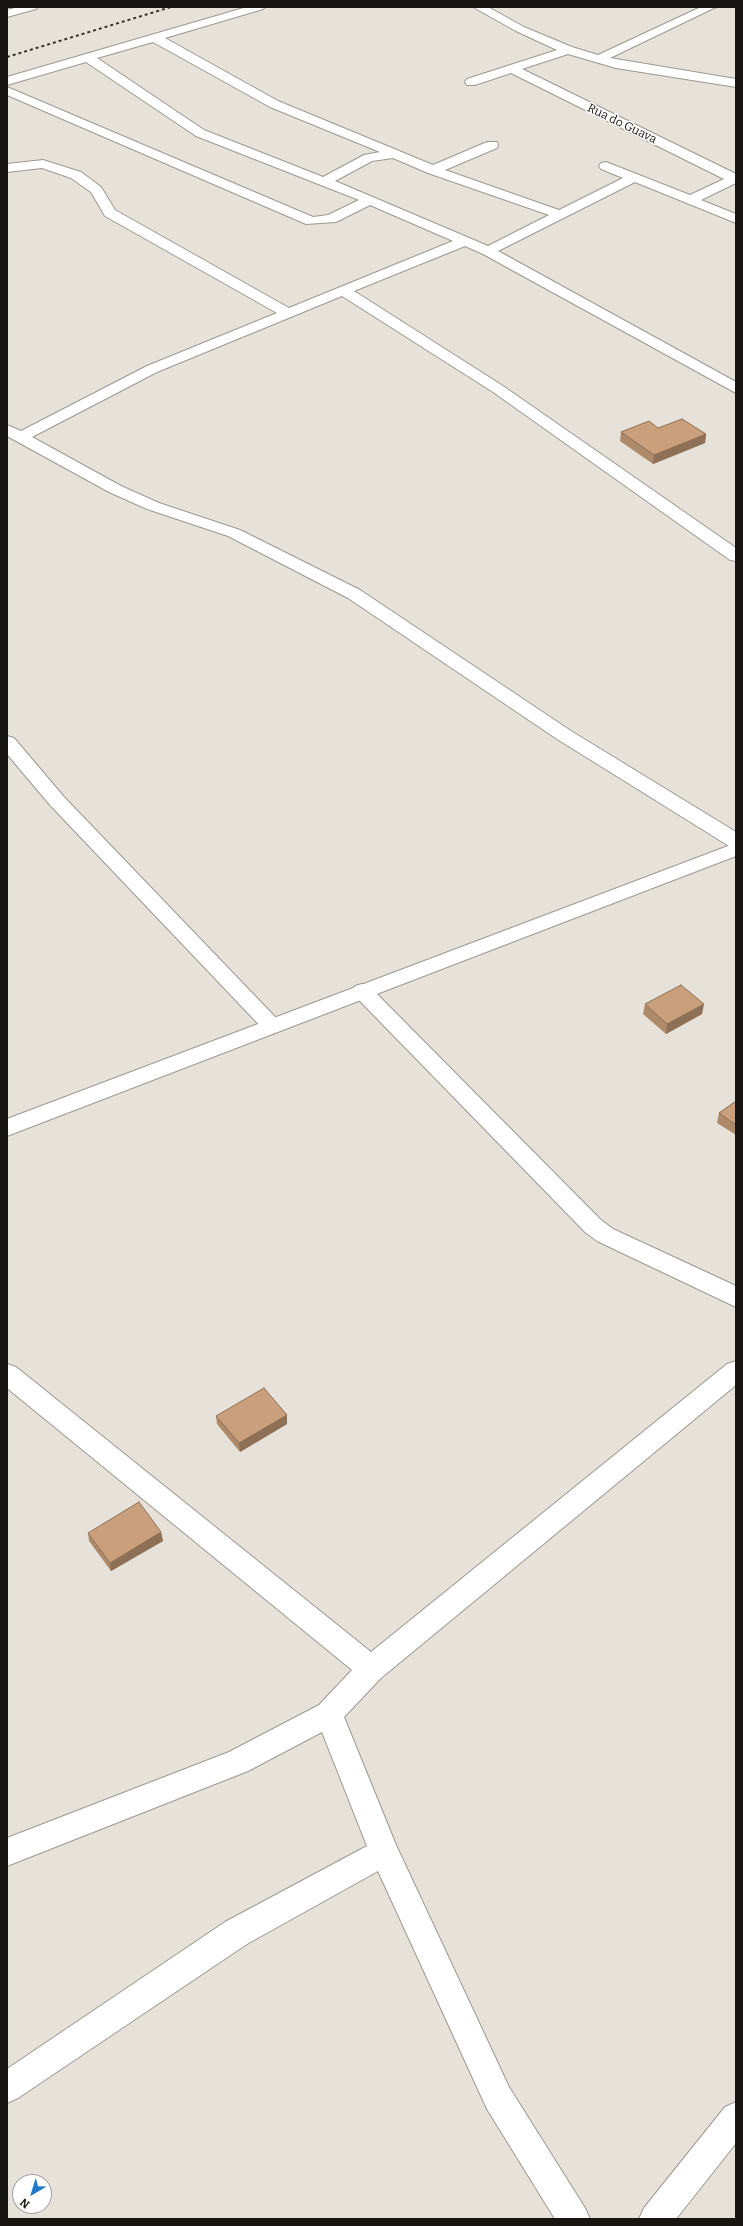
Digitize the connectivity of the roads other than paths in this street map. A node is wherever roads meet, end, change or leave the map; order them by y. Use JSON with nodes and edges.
{"nodes":[{"id":1,"x":32,"y":7,"type":"edge"},
{"id":2,"x":259,"y":7,"type":"edge"},
{"id":3,"x":479,"y":7,"type":"edge"},
{"id":4,"x":710,"y":7,"type":"edge"},
{"id":5,"x":7,"y":14,"type":"edge"},
{"id":6,"x":155,"y":38,"type":"junction"},
{"id":7,"x":568,"y":50,"type":"junction"},
{"id":8,"x":88,"y":58,"type":"junction"},
{"id":9,"x":598,"y":59,"type":"junction"},
{"id":10,"x":511,"y":68,"type":"junction"},
{"id":11,"x":7,"y":81,"type":"edge"},
{"id":12,"x":471,"y":82,"type":"dead end"},
{"id":13,"x":736,"y":83,"type":"edge"},
{"id":14,"x":7,"y":91,"type":"edge"},
{"id":15,"x":367,"y":144,"type":"junction"},
{"id":16,"x":492,"y":146,"type":"dead end"},
{"id":17,"x":394,"y":154,"type":"junction"},
{"id":18,"x":369,"y":158,"type":"junction"},
{"id":19,"x":606,"y":166,"type":"dead end"},
{"id":20,"x":7,"y":168,"type":"edge"},
{"id":21,"x":434,"y":170,"type":"junction"},
{"id":22,"x":635,"y":178,"type":"junction"},
{"id":23,"x":735,"y":178,"type":"edge"},
{"id":24,"x":324,"y":182,"type":"junction"},
{"id":25,"x":370,"y":200,"type":"junction"},
{"id":26,"x":691,"y":200,"type":"junction"},
{"id":27,"x":561,"y":215,"type":"junction"},
{"id":28,"x":736,"y":219,"type":"edge"},
{"id":29,"x":465,"y":241,"type":"junction"},
{"id":30,"x":488,"y":251,"type":"junction"},
{"id":31,"x":342,"y":290,"type":"junction"},
{"id":32,"x":288,"y":313,"type":"junction"},
{"id":33,"x":736,"y":388,"type":"edge"},
{"id":34,"x":14,"y":434,"type":"edge"},
{"id":35,"x":736,"y":556,"type":"edge"},
{"id":36,"x":7,"y":742,"type":"edge"},
{"id":37,"x":736,"y":841,"type":"edge"},
{"id":38,"x":736,"y":849,"type":"edge"},
{"id":39,"x":362,"y":991,"type":"junction"},
{"id":40,"x":272,"y":1026,"type":"junction"},
{"id":41,"x":7,"y":1128,"type":"edge"},
{"id":42,"x":736,"y":1298,"type":"edge"},
{"id":43,"x":736,"y":1371,"type":"edge"},
{"id":44,"x":7,"y":1374,"type":"edge"},
{"id":45,"x":371,"y":1669,"type":"junction"},
{"id":46,"x":329,"y":1714,"type":"junction"},
{"id":47,"x":7,"y":1852,"type":"edge"},
{"id":48,"x":384,"y":1852,"type":"junction"},
{"id":49,"x":7,"y":2087,"type":"edge"},
{"id":50,"x":736,"y":2118,"type":"edge"},
{"id":51,"x":574,"y":2219,"type":"edge"},
{"id":52,"x":655,"y":2219,"type":"edge"}],
"edges":[{"from":1,"to":5,"type":"street"},
{"from":2,"to":6,"type":"street"},
{"from":3,"to":7,"type":"street"},
{"from":4,"to":9,"type":"street"},
{"from":6,"to":8,"type":"street"},
{"from":6,"to":15,"type":"street"},
{"from":7,"to":9,"type":"street"},
{"from":7,"to":10,"type":"street"},
{"from":8,"to":11,"type":"street"},
{"from":8,"to":24,"type":"street"},
{"from":9,"to":13,"type":"street"},
{"from":10,"to":12,"type":"street"},
{"from":10,"to":23,"type":"street","name":"Rua do Guava"},
{"from":14,"to":25,"type":"street"},
{"from":15,"to":17,"type":"street"},
{"from":15,"to":18,"type":"street"},
{"from":16,"to":21,"type":"street"},
{"from":17,"to":18,"type":"street"},
{"from":17,"to":21,"type":"street"},
{"from":18,"to":24,"type":"street"},
{"from":19,"to":22,"type":"street"},
{"from":20,"to":32,"type":"street"},
{"from":21,"to":27,"type":"street"},
{"from":22,"to":26,"type":"street"},
{"from":22,"to":27,"type":"street"},
{"from":23,"to":26,"type":"street"},
{"from":24,"to":25,"type":"street"},
{"from":25,"to":29,"type":"street"},
{"from":26,"to":28,"type":"street"},
{"from":27,"to":30,"type":"street"},
{"from":29,"to":30,"type":"street"},
{"from":29,"to":31,"type":"street"},
{"from":30,"to":33,"type":"street"},
{"from":31,"to":32,"type":"street"},
{"from":31,"to":35,"type":"street"},
{"from":32,"to":34,"type":"street"},
{"from":34,"to":37,"type":"street"},
{"from":36,"to":40,"type":"street"},
{"from":38,"to":39,"type":"street"},
{"from":39,"to":40,"type":"street"},
{"from":39,"to":42,"type":"street"},
{"from":40,"to":41,"type":"street"},
{"from":43,"to":45,"type":"street"},
{"from":44,"to":45,"type":"street"},
{"from":45,"to":46,"type":"street"},
{"from":46,"to":47,"type":"street"},
{"from":46,"to":48,"type":"street"},
{"from":48,"to":49,"type":"street"},
{"from":48,"to":51,"type":"street"},
{"from":50,"to":52,"type":"street"}]}
